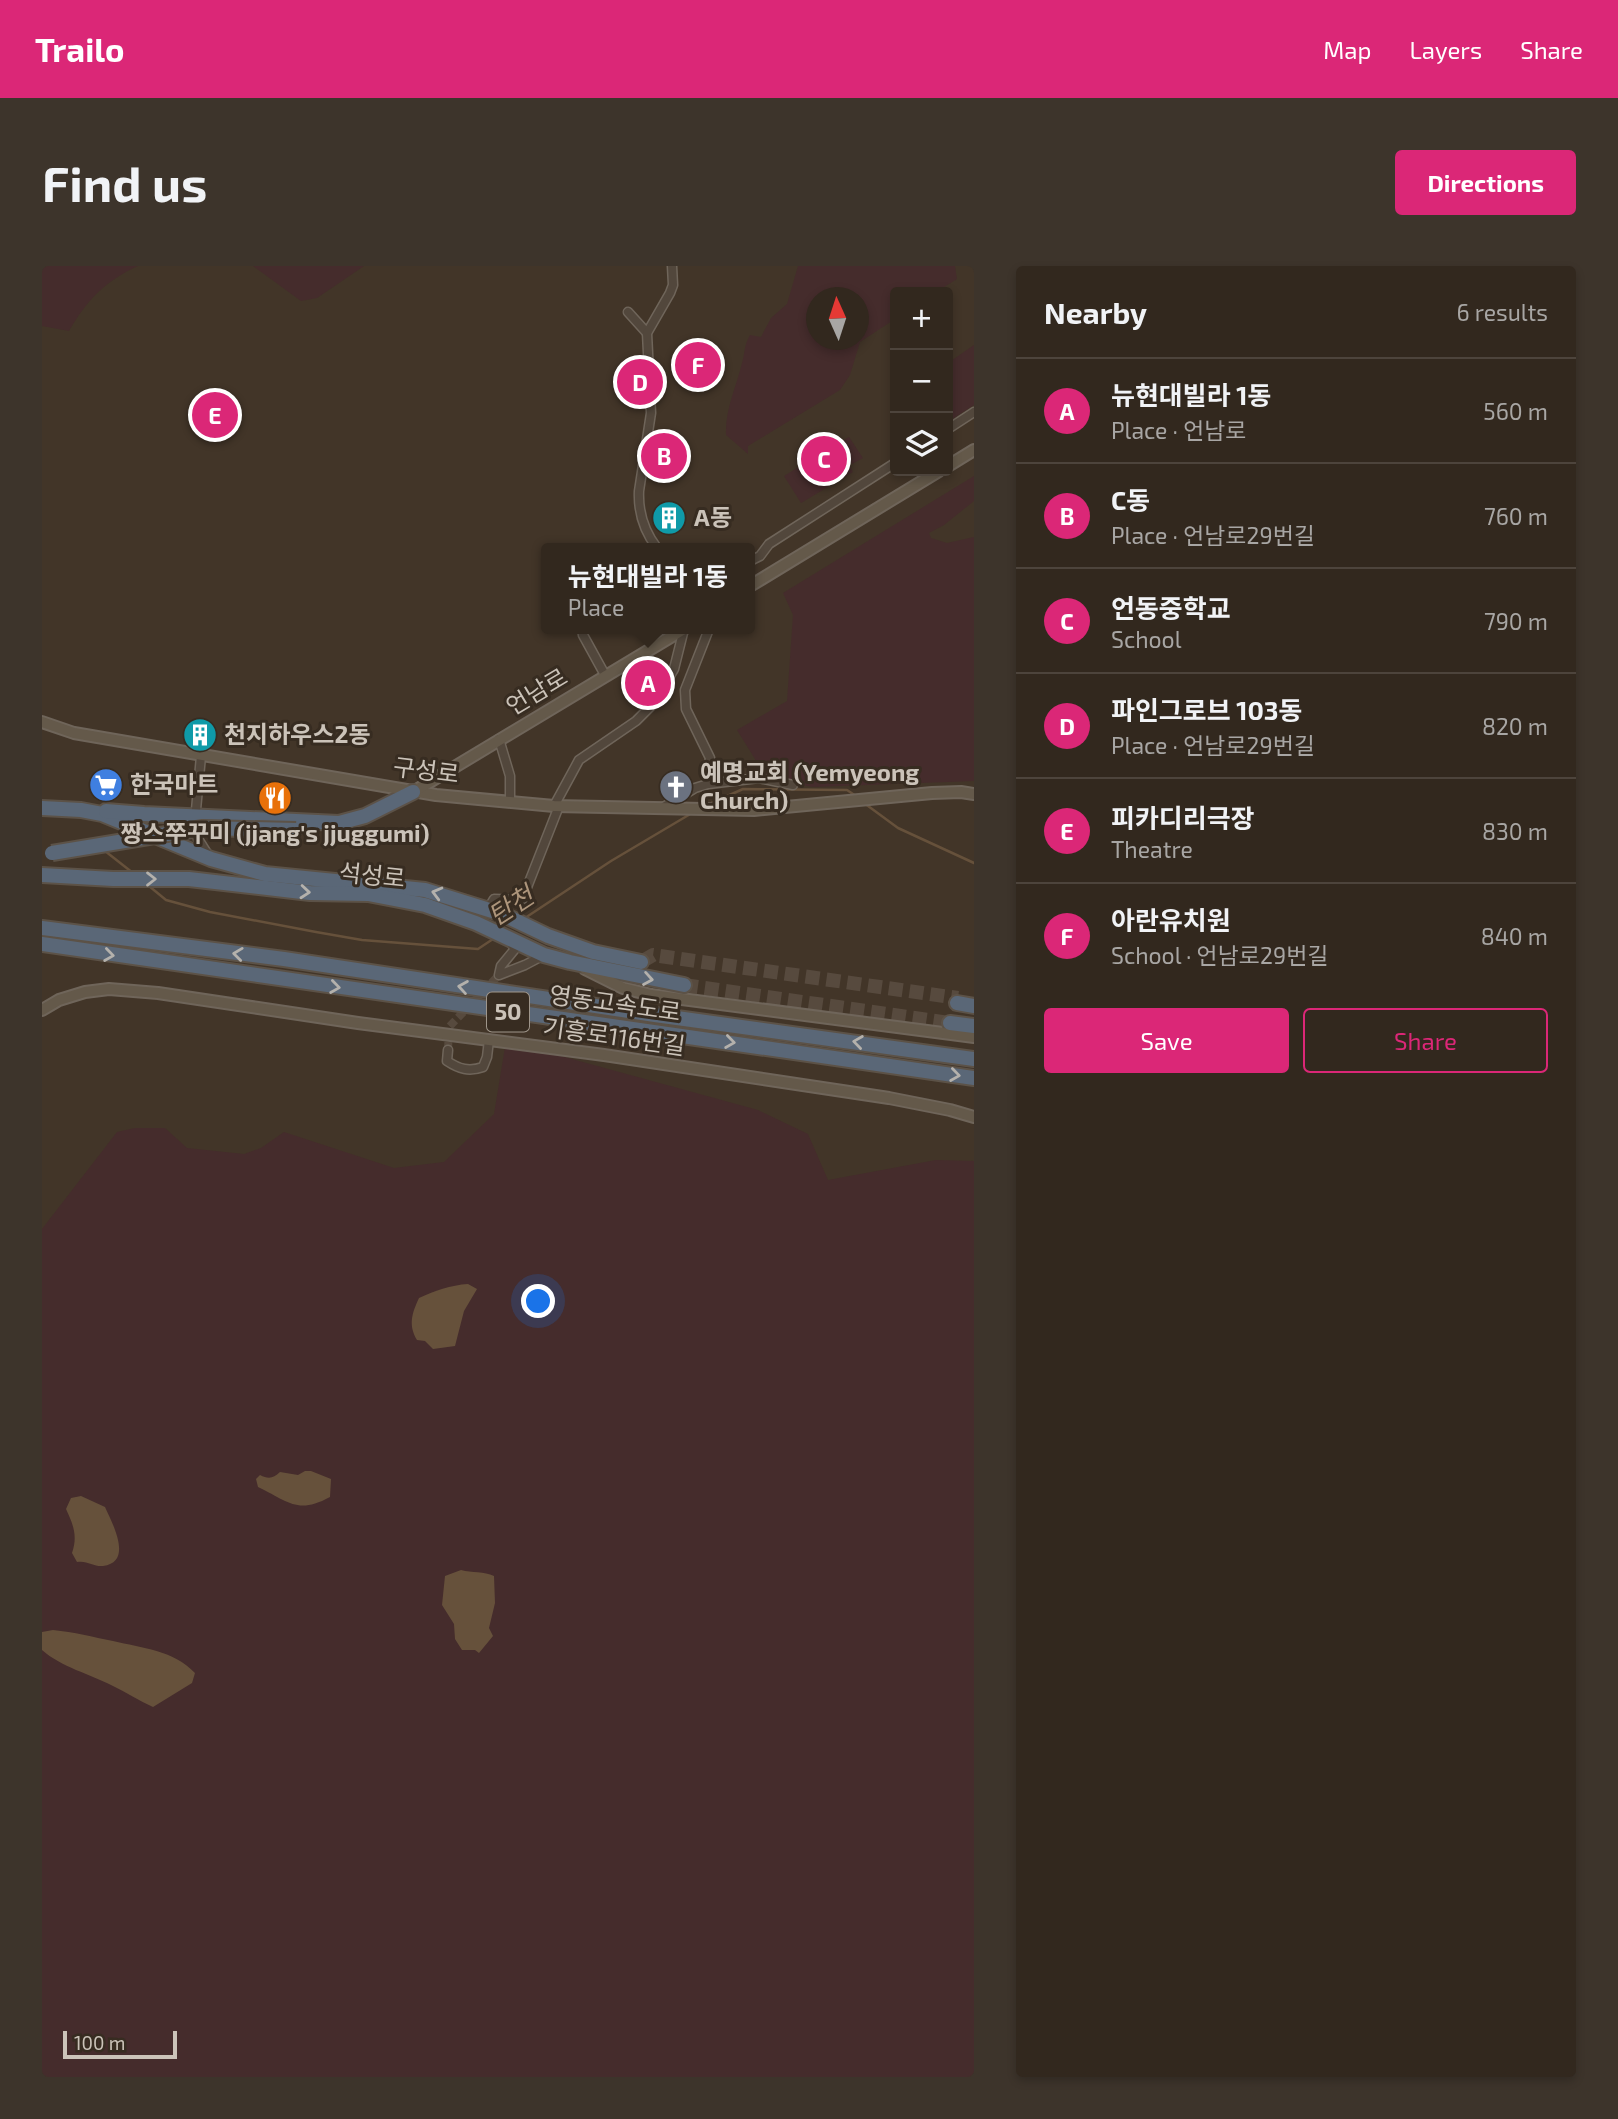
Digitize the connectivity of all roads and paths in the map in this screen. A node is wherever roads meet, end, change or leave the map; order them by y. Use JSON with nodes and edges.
{"nodes":[{"id":1,"x":672,"y":266,"type":"edge"},
{"id":2,"x":628,"y":312,"type":"dead end"},
{"id":3,"x":647,"y":333,"type":"junction"},
{"id":4,"x":974,"y":412,"type":"edge"},
{"id":5,"x":953,"y":426,"type":"edge"},
{"id":6,"x":974,"y":450,"type":"edge"},
{"id":7,"x":953,"y":463,"type":"edge"},
{"id":8,"x":890,"y":466,"type":"edge"},
{"id":9,"x":931,"y":476,"type":"edge"},
{"id":10,"x":654,"y":543,"type":"edge"},
{"id":11,"x":755,"y":558,"type":"edge"},
{"id":12,"x":755,"y":583,"type":"edge"},
{"id":13,"x":583,"y":634,"type":"edge"},
{"id":14,"x":673,"y":634,"type":"edge"},
{"id":15,"x":678,"y":634,"type":"edge"},
{"id":16,"x":707,"y":634,"type":"edge"},
{"id":17,"x":606,"y":675,"type":"junction"},
{"id":18,"x":42,"y":722,"type":"edge"},
{"id":19,"x":499,"y":740,"type":"junction"},
{"id":20,"x":201,"y":756,"type":"junction"},
{"id":21,"x":707,"y":784,"type":"junction"},
{"id":22,"x":793,"y":785,"type":"dead end"},
{"id":23,"x":413,"y":792,"type":"junction"},
{"id":24,"x":961,"y":792,"type":"junction"},
{"id":25,"x":974,"y":794,"type":"edge"},
{"id":26,"x":510,"y":801,"type":"junction"},
{"id":27,"x":974,"y":803,"type":"edge"},
{"id":28,"x":556,"y":806,"type":"junction"},
{"id":29,"x":42,"y":808,"type":"edge"},
{"id":30,"x":662,"y":808,"type":"junction"},
{"id":31,"x":81,"y":810,"type":"junction"},
{"id":32,"x":197,"y":816,"type":"junction"},
{"id":33,"x":166,"y":840,"type":"junction"},
{"id":34,"x":47,"y":854,"type":"edge"},
{"id":35,"x":211,"y":859,"type":"junction"},
{"id":36,"x":42,"y":875,"type":"edge"},
{"id":37,"x":189,"y":879,"type":"junction"},
{"id":38,"x":488,"y":909,"type":"junction"},
{"id":39,"x":42,"y":928,"type":"edge"},
{"id":40,"x":511,"y":943,"type":"dead end"},
{"id":41,"x":42,"y":944,"type":"edge"},
{"id":42,"x":539,"y":952,"type":"junction"},
{"id":43,"x":570,"y":962,"type":"junction"},
{"id":44,"x":641,"y":962,"type":"tunnel mouth"},
{"id":45,"x":684,"y":985,"type":"tunnel mouth"},
{"id":46,"x":957,"y":1001,"type":"tunnel mouth"},
{"id":47,"x":974,"y":1003,"type":"edge"},
{"id":48,"x":42,"y":1010,"type":"edge"},
{"id":49,"x":950,"y":1023,"type":"tunnel mouth"},
{"id":50,"x":974,"y":1026,"type":"edge"},
{"id":51,"x":974,"y":1037,"type":"edge"},
{"id":52,"x":489,"y":1040,"type":"junction"},
{"id":53,"x":448,"y":1050,"type":"dead end"},
{"id":54,"x":974,"y":1059,"type":"edge"},
{"id":55,"x":974,"y":1078,"type":"edge"},
{"id":56,"x":974,"y":1117,"type":"edge"}],
"edges":[{"from":1,"to":3,"type":"street"},
{"from":2,"to":3,"type":"street"},
{"from":3,"to":10,"type":"street"},
{"from":4,"to":5,"type":"street"},
{"from":6,"to":7,"type":"main road"},
{"from":8,"to":11,"type":"street"},
{"from":9,"to":12,"type":"main road"},
{"from":13,"to":17,"type":"street"},
{"from":14,"to":17,"type":"main road","name":"언남로"},
{"from":15,"to":28,"type":"street"},
{"from":16,"to":21,"type":"street"},
{"from":17,"to":19,"type":"main road","name":"언남로"},
{"from":18,"to":20,"type":"main road","name":"구성로"},
{"from":19,"to":23,"type":"main road","name":"언남로"},
{"from":19,"to":26,"type":"street"},
{"from":20,"to":23,"type":"main road","name":"구성로"},
{"from":20,"to":32,"type":"street"},
{"from":21,"to":22,"type":"street"},
{"from":21,"to":30,"type":"street"},
{"from":23,"to":26,"type":"main road","name":"구성로"},
{"from":23,"to":32,"type":"highway"},
{"from":23,"to":34,"type":"highway","bridge":true},
{"from":24,"to":25,"type":"main road","name":"구성로"},
{"from":24,"to":27,"type":"main road"},
{"from":24,"to":30,"type":"main road","name":"구성로"},
{"from":26,"to":28,"type":"main road","name":"구성로"},
{"from":28,"to":30,"type":"main road","name":"구성로"},
{"from":28,"to":38,"type":"street"},
{"from":29,"to":31,"type":"highway","name":"석성로"},
{"from":31,"to":32,"type":"highway"},
{"from":31,"to":33,"type":"highway","name":"석성로"},
{"from":32,"to":35,"type":"street"},
{"from":33,"to":35,"type":"highway","name":"석성로"},
{"from":33,"to":37,"type":"highway"},
{"from":38,"to":35,"type":"highway","name":"석성로","one_way":true},
{"from":36,"to":37,"type":"highway","name":"석성로","one_way":true},
{"from":37,"to":42,"type":"highway","name":"석성로","one_way":true},
{"from":38,"to":44,"type":"highway","name":"석성로"},
{"from":54,"to":39,"type":"highway","name":"영동고속도로","number":"50","one_way":true},
{"from":40,"to":42,"type":"street"},
{"from":41,"to":55,"type":"highway","name":"영동고속도로","number":"50","one_way":true},
{"from":42,"to":43,"type":"highway","name":"석성로"},
{"from":43,"to":45,"type":"highway","name":"석성로","one_way":true},
{"from":43,"to":51,"type":"main road"},
{"from":46,"to":47,"type":"highway"},
{"from":48,"to":52,"type":"main road","name":"기흥로116번길"},
{"from":49,"to":50,"type":"highway"},
{"from":52,"to":53,"type":"street"},
{"from":52,"to":56,"type":"main road","name":"기흥로116번길"}]}
